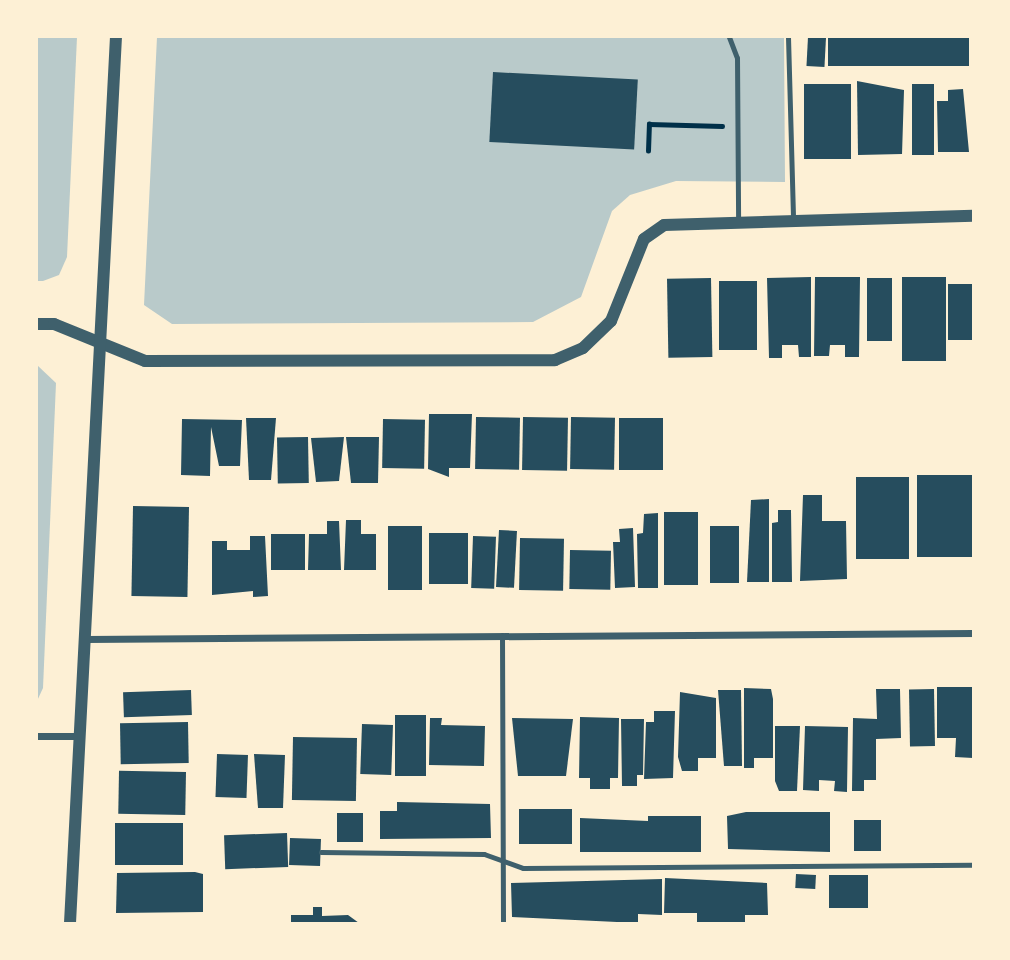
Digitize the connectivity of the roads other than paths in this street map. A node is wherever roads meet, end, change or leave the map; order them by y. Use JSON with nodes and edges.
{"nodes":[{"id":1,"x":116,"y":37,"type":"edge"},
{"id":2,"x":729,"y":37,"type":"edge"},
{"id":3,"x":788,"y":37,"type":"edge"},
{"id":4,"x":973,"y":216,"type":"edge"},
{"id":5,"x":738,"y":218,"type":"junction"},
{"id":6,"x":793,"y":218,"type":"junction"},
{"id":7,"x":37,"y":324,"type":"edge"},
{"id":8,"x":100,"y":343,"type":"junction"},
{"id":9,"x":973,"y":633,"type":"edge"},
{"id":10,"x":502,"y":635,"type":"junction"},
{"id":11,"x":86,"y":639,"type":"junction"},
{"id":12,"x":37,"y":736,"type":"edge"},
{"id":13,"x":80,"y":736,"type":"junction"},
{"id":14,"x":321,"y":852,"type":"dead end"},
{"id":15,"x":502,"y":860,"type":"junction"},
{"id":16,"x":973,"y":864,"type":"edge"},
{"id":17,"x":70,"y":923,"type":"edge"},
{"id":18,"x":503,"y":923,"type":"edge"}],
"edges":[{"from":1,"to":8,"type":"street"},
{"from":2,"to":5,"type":"lane"},
{"from":3,"to":6,"type":"lane"},
{"from":4,"to":6,"type":"street"},
{"from":5,"to":6,"type":"street"},
{"from":5,"to":8,"type":"street"},
{"from":7,"to":8,"type":"street"},
{"from":8,"to":11,"type":"street"},
{"from":9,"to":10,"type":"street"},
{"from":10,"to":11,"type":"street"},
{"from":10,"to":15,"type":"lane"},
{"from":11,"to":13,"type":"street"},
{"from":12,"to":13,"type":"street"},
{"from":13,"to":17,"type":"street"},
{"from":14,"to":15,"type":"lane"},
{"from":15,"to":16,"type":"lane"},
{"from":15,"to":18,"type":"lane"}]}
